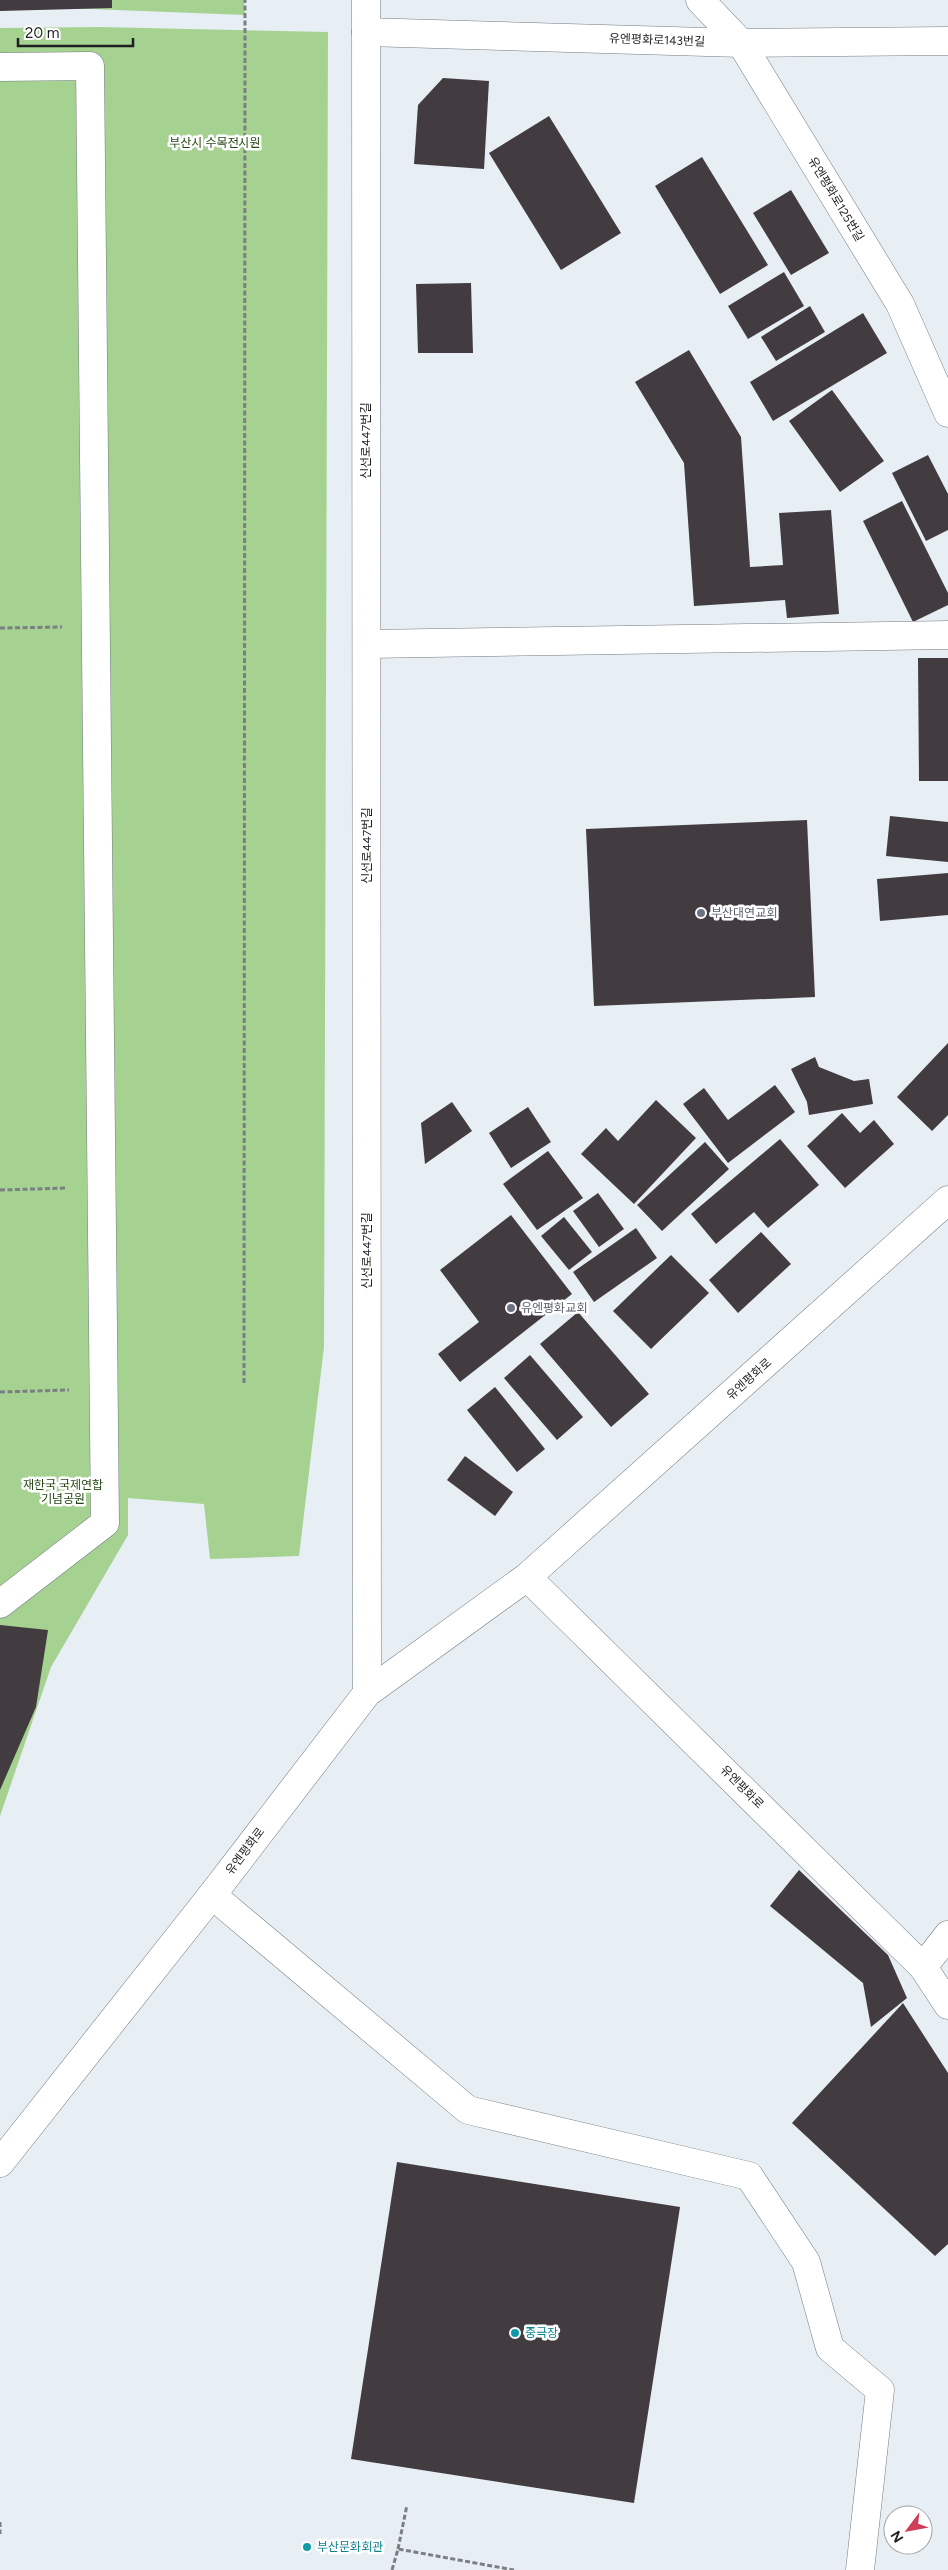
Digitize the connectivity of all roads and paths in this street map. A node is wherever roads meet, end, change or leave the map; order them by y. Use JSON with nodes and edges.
{"nodes":[{"id":1,"x":245,"y":0,"type":"edge"},
{"id":2,"x":366,"y":0,"type":"edge"},
{"id":3,"x":700,"y":0,"type":"edge"},
{"id":4,"x":366,"y":32,"type":"junction"},
{"id":5,"x":948,"y":41,"type":"edge"},
{"id":6,"x":741,"y":43,"type":"junction"},
{"id":7,"x":0,"y":67,"type":"edge"},
{"id":8,"x":948,"y":413,"type":"edge"},
{"id":9,"x":96,"y":627,"type":"junction"},
{"id":10,"x":0,"y":628,"type":"edge"},
{"id":11,"x":948,"y":635,"type":"edge"},
{"id":12,"x":367,"y":644,"type":"junction"},
{"id":13,"x":101,"y":1188,"type":"junction"},
{"id":14,"x":0,"y":1190,"type":"edge"},
{"id":15,"x":948,"y":1200,"type":"edge"},
{"id":16,"x":244,"y":1384,"type":"dead end"},
{"id":17,"x":104,"y":1389,"type":"junction"},
{"id":18,"x":0,"y":1392,"type":"edge"},
{"id":19,"x":527,"y":1578,"type":"junction"},
{"id":20,"x":0,"y":1604,"type":"edge"},
{"id":21,"x":366,"y":1693,"type":"junction"},
{"id":22,"x":212,"y":1895,"type":"junction"},
{"id":23,"x":948,"y":1935,"type":"edge"},
{"id":24,"x":923,"y":1966,"type":"junction"},
{"id":25,"x":948,"y":2005,"type":"edge"},
{"id":26,"x":0,"y":2163,"type":"edge"},
{"id":27,"x":407,"y":2505,"type":"dead end"},
{"id":28,"x":1,"y":2523,"type":"edge"},
{"id":29,"x":0,"y":2534,"type":"edge"},
{"id":30,"x":398,"y":2548,"type":"junction"},
{"id":31,"x":392,"y":2570,"type":"edge"},
{"id":32,"x":514,"y":2570,"type":"edge"},
{"id":33,"x":860,"y":2570,"type":"edge"}],
"edges":[{"from":1,"to":16,"type":"path"},
{"from":2,"to":4,"type":"street","name":"신선로447번길"},
{"from":3,"to":6,"type":"street","name":"유엔평화로125번길"},
{"from":4,"to":6,"type":"street","name":"유엔평화로143번길"},
{"from":4,"to":12,"type":"street","name":"신선로447번길"},
{"from":5,"to":6,"type":"street","name":"유엔평화로143번길"},
{"from":6,"to":8,"type":"street","name":"유엔평화로125번길"},
{"from":7,"to":9,"type":"street"},
{"from":9,"to":10,"type":"path"},
{"from":9,"to":13,"type":"street"},
{"from":11,"to":12,"type":"street"},
{"from":12,"to":21,"type":"street","name":"신선로447번길"},
{"from":13,"to":14,"type":"path"},
{"from":13,"to":17,"type":"street"},
{"from":15,"to":19,"type":"street","name":"유엔평화로"},
{"from":17,"to":18,"type":"path"},
{"from":17,"to":20,"type":"street"},
{"from":19,"to":21,"type":"street","name":"유엔평화로"},
{"from":19,"to":24,"type":"street","name":"유엔평화로"},
{"from":21,"to":22,"type":"street","name":"유엔평화로"},
{"from":22,"to":26,"type":"street","name":"유엔평화로"},
{"from":22,"to":33,"type":"street"},
{"from":23,"to":24,"type":"street"},
{"from":24,"to":25,"type":"street","name":"유엔평화로"},
{"from":27,"to":30,"type":"path"},
{"from":28,"to":29,"type":"path"},
{"from":30,"to":31,"type":"path"},
{"from":30,"to":32,"type":"path"}]}
